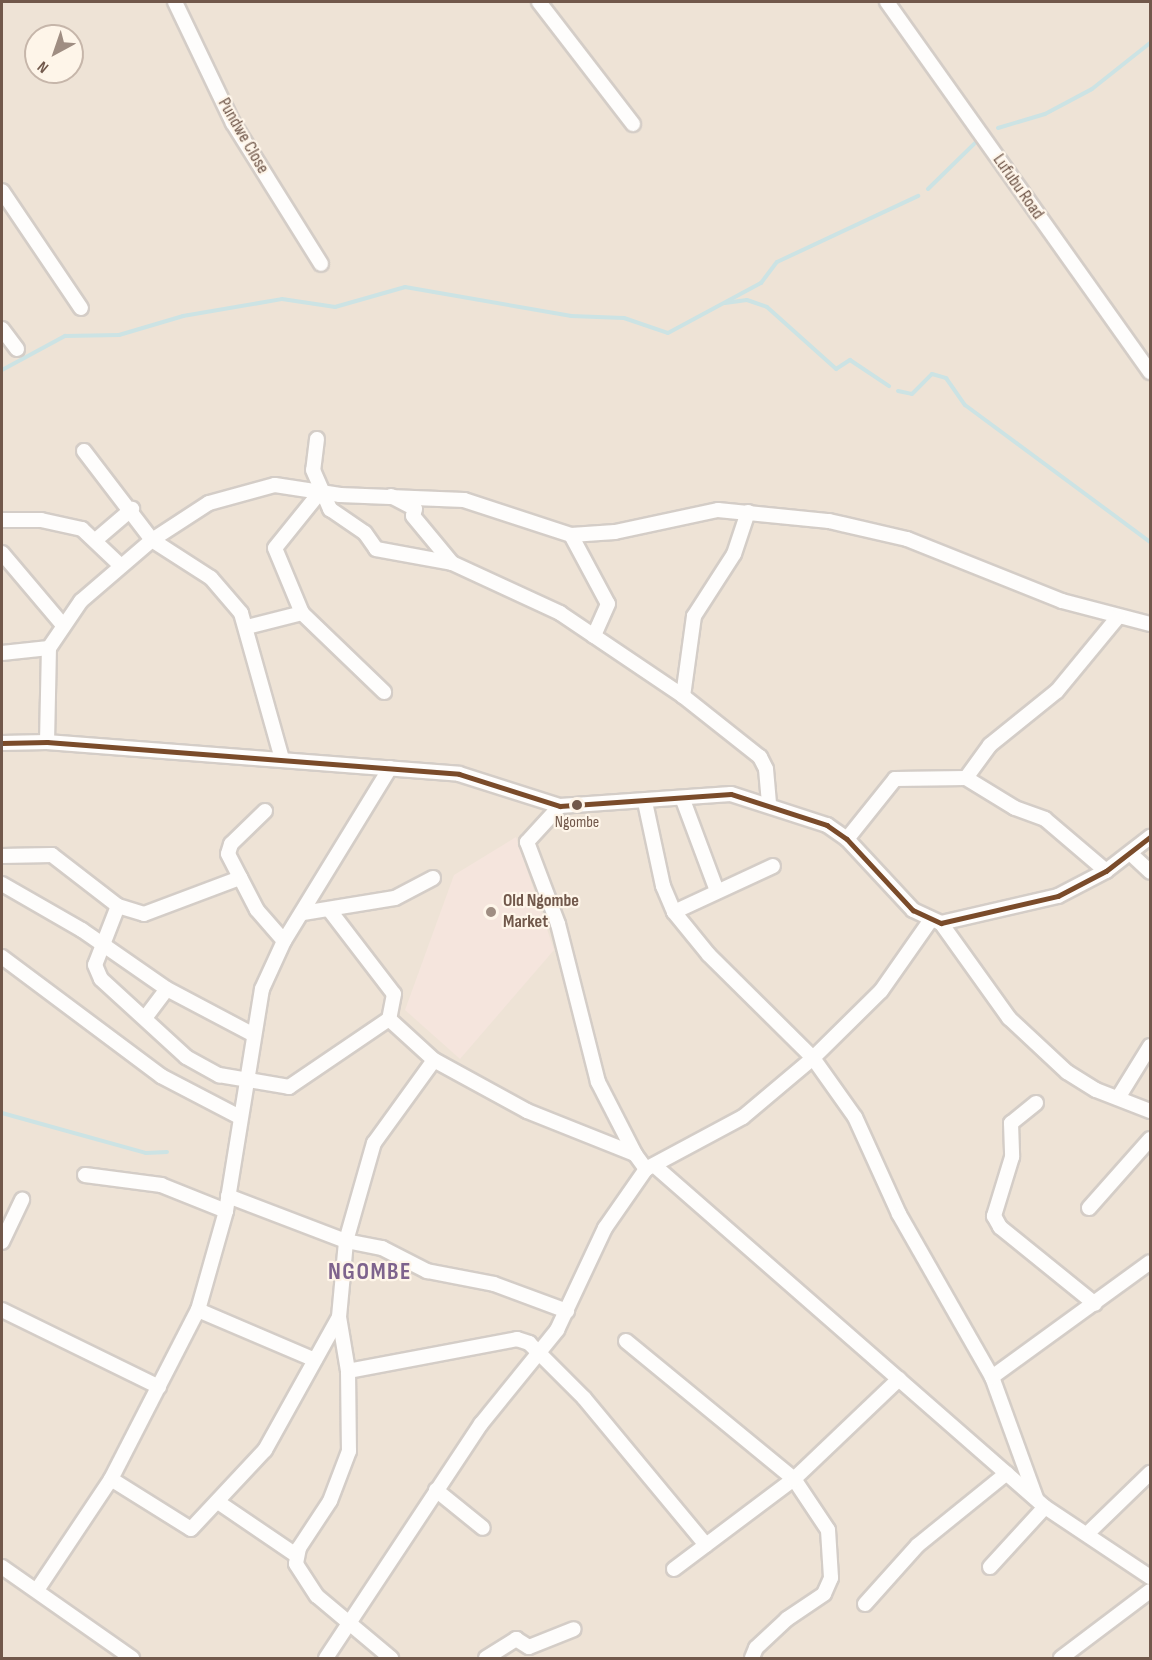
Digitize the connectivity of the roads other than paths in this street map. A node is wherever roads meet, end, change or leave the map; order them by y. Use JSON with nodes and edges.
{"nodes":[{"id":1,"x":175,"y":2,"type":"edge"},
{"id":2,"x":539,"y":2,"type":"edge"},
{"id":3,"x":887,"y":2,"type":"edge"},
{"id":4,"x":633,"y":124,"type":"dead end"},
{"id":5,"x":2,"y":191,"type":"edge"},
{"id":6,"x":321,"y":264,"type":"dead end"},
{"id":7,"x":81,"y":308,"type":"dead end"},
{"id":8,"x":2,"y":329,"type":"edge"},
{"id":9,"x":17,"y":349,"type":"dead end"},
{"id":10,"x":1150,"y":372,"type":"edge"},
{"id":11,"x":317,"y":439,"type":"dead end"},
{"id":12,"x":84,"y":451,"type":"dead end"},
{"id":13,"x":321,"y":491,"type":"junction"},
{"id":14,"x":387,"y":494,"type":"junction"},
{"id":15,"x":132,"y":510,"type":"junction"},
{"id":16,"x":748,"y":512,"type":"junction"},
{"id":17,"x":2,"y":520,"type":"edge"},
{"id":18,"x":571,"y":535,"type":"junction"},
{"id":19,"x":98,"y":538,"type":"junction"},
{"id":20,"x":152,"y":540,"type":"junction"},
{"id":21,"x":2,"y":553,"type":"edge"},
{"id":22,"x":452,"y":563,"type":"junction"},
{"id":23,"x":120,"y":565,"type":"junction"},
{"id":24,"x":302,"y":613,"type":"junction"},
{"id":25,"x":1118,"y":617,"type":"junction"},
{"id":26,"x":62,"y":624,"type":"junction"},
{"id":27,"x":1150,"y":624,"type":"edge"},
{"id":28,"x":247,"y":627,"type":"junction"},
{"id":29,"x":594,"y":636,"type":"junction"},
{"id":30,"x":49,"y":648,"type":"junction"},
{"id":31,"x":2,"y":653,"type":"edge"},
{"id":32,"x":384,"y":692,"type":"dead end"},
{"id":33,"x":682,"y":696,"type":"junction"},
{"id":34,"x":47,"y":742,"type":"junction"},
{"id":35,"x":2,"y":743,"type":"edge"},
{"id":36,"x":282,"y":759,"type":"junction"},
{"id":37,"x":390,"y":768,"type":"junction"},
{"id":38,"x":966,"y":778,"type":"junction"},
{"id":39,"x":683,"y":800,"type":"junction"},
{"id":40,"x":645,"y":802,"type":"junction"},
{"id":41,"x":769,"y":804,"type":"junction"},
{"id":42,"x":560,"y":806,"type":"junction"},
{"id":43,"x":265,"y":811,"type":"dead end"},
{"id":44,"x":1150,"y":837,"type":"edge"},
{"id":45,"x":847,"y":839,"type":"junction"},
{"id":46,"x":1131,"y":854,"type":"junction"},
{"id":47,"x":2,"y":856,"type":"edge"},
{"id":48,"x":773,"y":866,"type":"dead end"},
{"id":49,"x":1106,"y":871,"type":"junction"},
{"id":50,"x":1150,"y":872,"type":"edge"},
{"id":51,"x":240,"y":878,"type":"junction"},
{"id":52,"x":433,"y":878,"type":"dead end"},
{"id":53,"x":2,"y":884,"type":"edge"},
{"id":54,"x":717,"y":891,"type":"junction"},
{"id":55,"x":118,"y":906,"type":"junction"},
{"id":56,"x":331,"y":912,"type":"junction"},
{"id":57,"x":674,"y":912,"type":"junction"},
{"id":58,"x":303,"y":913,"type":"junction"},
{"id":59,"x":935,"y":922,"type":"junction"},
{"id":60,"x":284,"y":941,"type":"junction"},
{"id":61,"x":105,"y":947,"type":"junction"},
{"id":62,"x":2,"y":957,"type":"edge"},
{"id":63,"x":167,"y":989,"type":"junction"},
{"id":64,"x":145,"y":1018,"type":"junction"},
{"id":65,"x":389,"y":1020,"type":"junction"},
{"id":66,"x":252,"y":1034,"type":"junction"},
{"id":67,"x":1150,"y":1046,"type":"edge"},
{"id":68,"x":813,"y":1058,"type":"junction"},
{"id":69,"x":434,"y":1060,"type":"junction"},
{"id":70,"x":243,"y":1081,"type":"junction"},
{"id":71,"x":1118,"y":1098,"type":"junction"},
{"id":72,"x":1036,"y":1103,"type":"dead end"},
{"id":73,"x":1150,"y":1111,"type":"edge"},
{"id":74,"x":238,"y":1116,"type":"junction"},
{"id":75,"x":1150,"y":1139,"type":"edge"},
{"id":76,"x":635,"y":1154,"type":"junction"},
{"id":77,"x":650,"y":1167,"type":"junction"},
{"id":78,"x":85,"y":1175,"type":"dead end"},
{"id":79,"x":228,"y":1196,"type":"junction"},
{"id":80,"x":22,"y":1200,"type":"dead end"},
{"id":81,"x":1089,"y":1208,"type":"dead end"},
{"id":82,"x":226,"y":1211,"type":"junction"},
{"id":83,"x":346,"y":1241,"type":"junction"},
{"id":84,"x":2,"y":1242,"type":"edge"},
{"id":85,"x":1150,"y":1262,"type":"edge"},
{"id":86,"x":1095,"y":1304,"type":"junction"},
{"id":87,"x":2,"y":1310,"type":"edge"},
{"id":88,"x":198,"y":1310,"type":"junction"},
{"id":89,"x":567,"y":1311,"type":"junction"},
{"id":90,"x":339,"y":1317,"type":"junction"},
{"id":91,"x":626,"y":1341,"type":"dead end"},
{"id":92,"x":542,"y":1351,"type":"junction"},
{"id":93,"x":315,"y":1360,"type":"junction"},
{"id":94,"x":348,"y":1371,"type":"junction"},
{"id":95,"x":992,"y":1377,"type":"junction"},
{"id":96,"x":899,"y":1379,"type":"junction"},
{"id":97,"x":159,"y":1387,"type":"junction"},
{"id":98,"x":1007,"y":1473,"type":"junction"},
{"id":99,"x":1150,"y":1473,"type":"edge"},
{"id":100,"x":111,"y":1479,"type":"junction"},
{"id":101,"x":794,"y":1479,"type":"junction"},
{"id":102,"x":436,"y":1490,"type":"junction"},
{"id":103,"x":219,"y":1502,"type":"junction"},
{"id":104,"x":1041,"y":1502,"type":"junction"},
{"id":105,"x":483,"y":1528,"type":"dead end"},
{"id":106,"x":1087,"y":1534,"type":"junction"},
{"id":107,"x":706,"y":1545,"type":"junction"},
{"id":108,"x":296,"y":1555,"type":"junction"},
{"id":109,"x":2,"y":1567,"type":"edge"},
{"id":110,"x":990,"y":1567,"type":"dead end"},
{"id":111,"x":674,"y":1569,"type":"dead end"},
{"id":112,"x":1150,"y":1577,"type":"edge"},
{"id":113,"x":36,"y":1590,"type":"junction"},
{"id":114,"x":1150,"y":1591,"type":"edge"},
{"id":115,"x":865,"y":1604,"type":"dead end"},
{"id":116,"x":348,"y":1624,"type":"junction"},
{"id":117,"x":574,"y":1629,"type":"dead end"},
{"id":118,"x":132,"y":1659,"type":"edge"},
{"id":119,"x":326,"y":1659,"type":"edge"},
{"id":120,"x":391,"y":1659,"type":"edge"},
{"id":121,"x":486,"y":1659,"type":"edge"},
{"id":122,"x":752,"y":1659,"type":"edge"},
{"id":123,"x":1061,"y":1659,"type":"edge"}],
"edges":[{"from":1,"to":6,"type":"street","name":"Pundwe Close"},
{"from":2,"to":4,"type":"street"},
{"from":3,"to":10,"type":"street","name":"Lufubu Road"},
{"from":5,"to":7,"type":"street"},
{"from":8,"to":9,"type":"street"},
{"from":11,"to":13,"type":"street"},
{"from":12,"to":15,"type":"street"},
{"from":13,"to":14,"type":"street"},
{"from":13,"to":20,"type":"street"},
{"from":13,"to":22,"type":"street"},
{"from":13,"to":24,"type":"street"},
{"from":14,"to":18,"type":"street"},
{"from":14,"to":22,"type":"street"},
{"from":15,"to":19,"type":"street"},
{"from":15,"to":20,"type":"street"},
{"from":16,"to":18,"type":"street"},
{"from":16,"to":25,"type":"street"},
{"from":16,"to":33,"type":"street"},
{"from":17,"to":19,"type":"street"},
{"from":18,"to":29,"type":"street"},
{"from":19,"to":23,"type":"street"},
{"from":20,"to":23,"type":"street"},
{"from":20,"to":28,"type":"street"},
{"from":21,"to":26,"type":"street"},
{"from":22,"to":29,"type":"street"},
{"from":23,"to":26,"type":"street"},
{"from":24,"to":28,"type":"street"},
{"from":24,"to":32,"type":"street"},
{"from":25,"to":27,"type":"street"},
{"from":25,"to":38,"type":"street"},
{"from":26,"to":30,"type":"street"},
{"from":28,"to":36,"type":"street"},
{"from":29,"to":33,"type":"street"},
{"from":30,"to":31,"type":"street"},
{"from":30,"to":34,"type":"street"},
{"from":33,"to":41,"type":"street"},
{"from":34,"to":35,"type":"street"},
{"from":34,"to":36,"type":"street"},
{"from":36,"to":37,"type":"street"},
{"from":37,"to":42,"type":"street"},
{"from":37,"to":58,"type":"street"},
{"from":38,"to":45,"type":"street"},
{"from":38,"to":49,"type":"street"},
{"from":39,"to":40,"type":"street"},
{"from":39,"to":41,"type":"street"},
{"from":39,"to":54,"type":"street"},
{"from":40,"to":42,"type":"street"},
{"from":40,"to":57,"type":"street"},
{"from":41,"to":45,"type":"street"},
{"from":42,"to":76,"type":"street"},
{"from":43,"to":51,"type":"street"},
{"from":44,"to":46,"type":"street"},
{"from":45,"to":59,"type":"street"},
{"from":46,"to":49,"type":"street"},
{"from":46,"to":50,"type":"street"},
{"from":47,"to":55,"type":"street"},
{"from":48,"to":54,"type":"street"},
{"from":49,"to":59,"type":"street"},
{"from":51,"to":55,"type":"street"},
{"from":51,"to":60,"type":"street"},
{"from":52,"to":56,"type":"street"},
{"from":53,"to":61,"type":"street"},
{"from":54,"to":57,"type":"street"},
{"from":55,"to":61,"type":"street"},
{"from":56,"to":58,"type":"street"},
{"from":56,"to":65,"type":"street"},
{"from":57,"to":68,"type":"street"},
{"from":58,"to":60,"type":"street"},
{"from":59,"to":68,"type":"street"},
{"from":59,"to":71,"type":"street"},
{"from":60,"to":66,"type":"street"},
{"from":61,"to":63,"type":"street"},
{"from":61,"to":64,"type":"street"},
{"from":62,"to":74,"type":"street"},
{"from":63,"to":64,"type":"street"},
{"from":63,"to":66,"type":"street"},
{"from":64,"to":70,"type":"street"},
{"from":65,"to":69,"type":"street"},
{"from":65,"to":70,"type":"street"},
{"from":66,"to":70,"type":"street"},
{"from":67,"to":71,"type":"street"},
{"from":68,"to":77,"type":"street"},
{"from":68,"to":95,"type":"street"},
{"from":69,"to":76,"type":"street"},
{"from":69,"to":83,"type":"street"},
{"from":70,"to":74,"type":"street"},
{"from":71,"to":73,"type":"street"},
{"from":72,"to":86,"type":"street"},
{"from":74,"to":79,"type":"street"},
{"from":75,"to":81,"type":"street"},
{"from":76,"to":77,"type":"street"},
{"from":77,"to":89,"type":"street"},
{"from":77,"to":96,"type":"street"},
{"from":78,"to":82,"type":"street"},
{"from":79,"to":82,"type":"street"},
{"from":79,"to":83,"type":"street"},
{"from":80,"to":84,"type":"street"},
{"from":82,"to":88,"type":"street"},
{"from":83,"to":89,"type":"street"},
{"from":83,"to":90,"type":"street"},
{"from":85,"to":86,"type":"street"},
{"from":86,"to":95,"type":"street"},
{"from":87,"to":97,"type":"street"},
{"from":88,"to":93,"type":"street"},
{"from":88,"to":97,"type":"street"},
{"from":89,"to":92,"type":"street"},
{"from":90,"to":93,"type":"street"},
{"from":90,"to":94,"type":"street"},
{"from":91,"to":101,"type":"street"},
{"from":92,"to":94,"type":"street"},
{"from":92,"to":102,"type":"street"},
{"from":92,"to":107,"type":"street"},
{"from":93,"to":103,"type":"street"},
{"from":94,"to":108,"type":"street"},
{"from":95,"to":104,"type":"street"},
{"from":96,"to":98,"type":"street"},
{"from":96,"to":101,"type":"street"},
{"from":97,"to":100,"type":"street"},
{"from":98,"to":104,"type":"street"},
{"from":98,"to":115,"type":"street"},
{"from":99,"to":106,"type":"street"},
{"from":100,"to":103,"type":"street"},
{"from":100,"to":113,"type":"street"},
{"from":101,"to":107,"type":"street"},
{"from":101,"to":122,"type":"street"},
{"from":102,"to":105,"type":"street"},
{"from":102,"to":116,"type":"street"},
{"from":103,"to":108,"type":"street"},
{"from":104,"to":106,"type":"street"},
{"from":104,"to":110,"type":"street"},
{"from":106,"to":112,"type":"street"},
{"from":107,"to":111,"type":"street"},
{"from":108,"to":116,"type":"street"},
{"from":109,"to":113,"type":"street"},
{"from":113,"to":118,"type":"street"},
{"from":114,"to":123,"type":"street"},
{"from":116,"to":119,"type":"street"},
{"from":116,"to":120,"type":"street"},
{"from":117,"to":121,"type":"street"}]}
